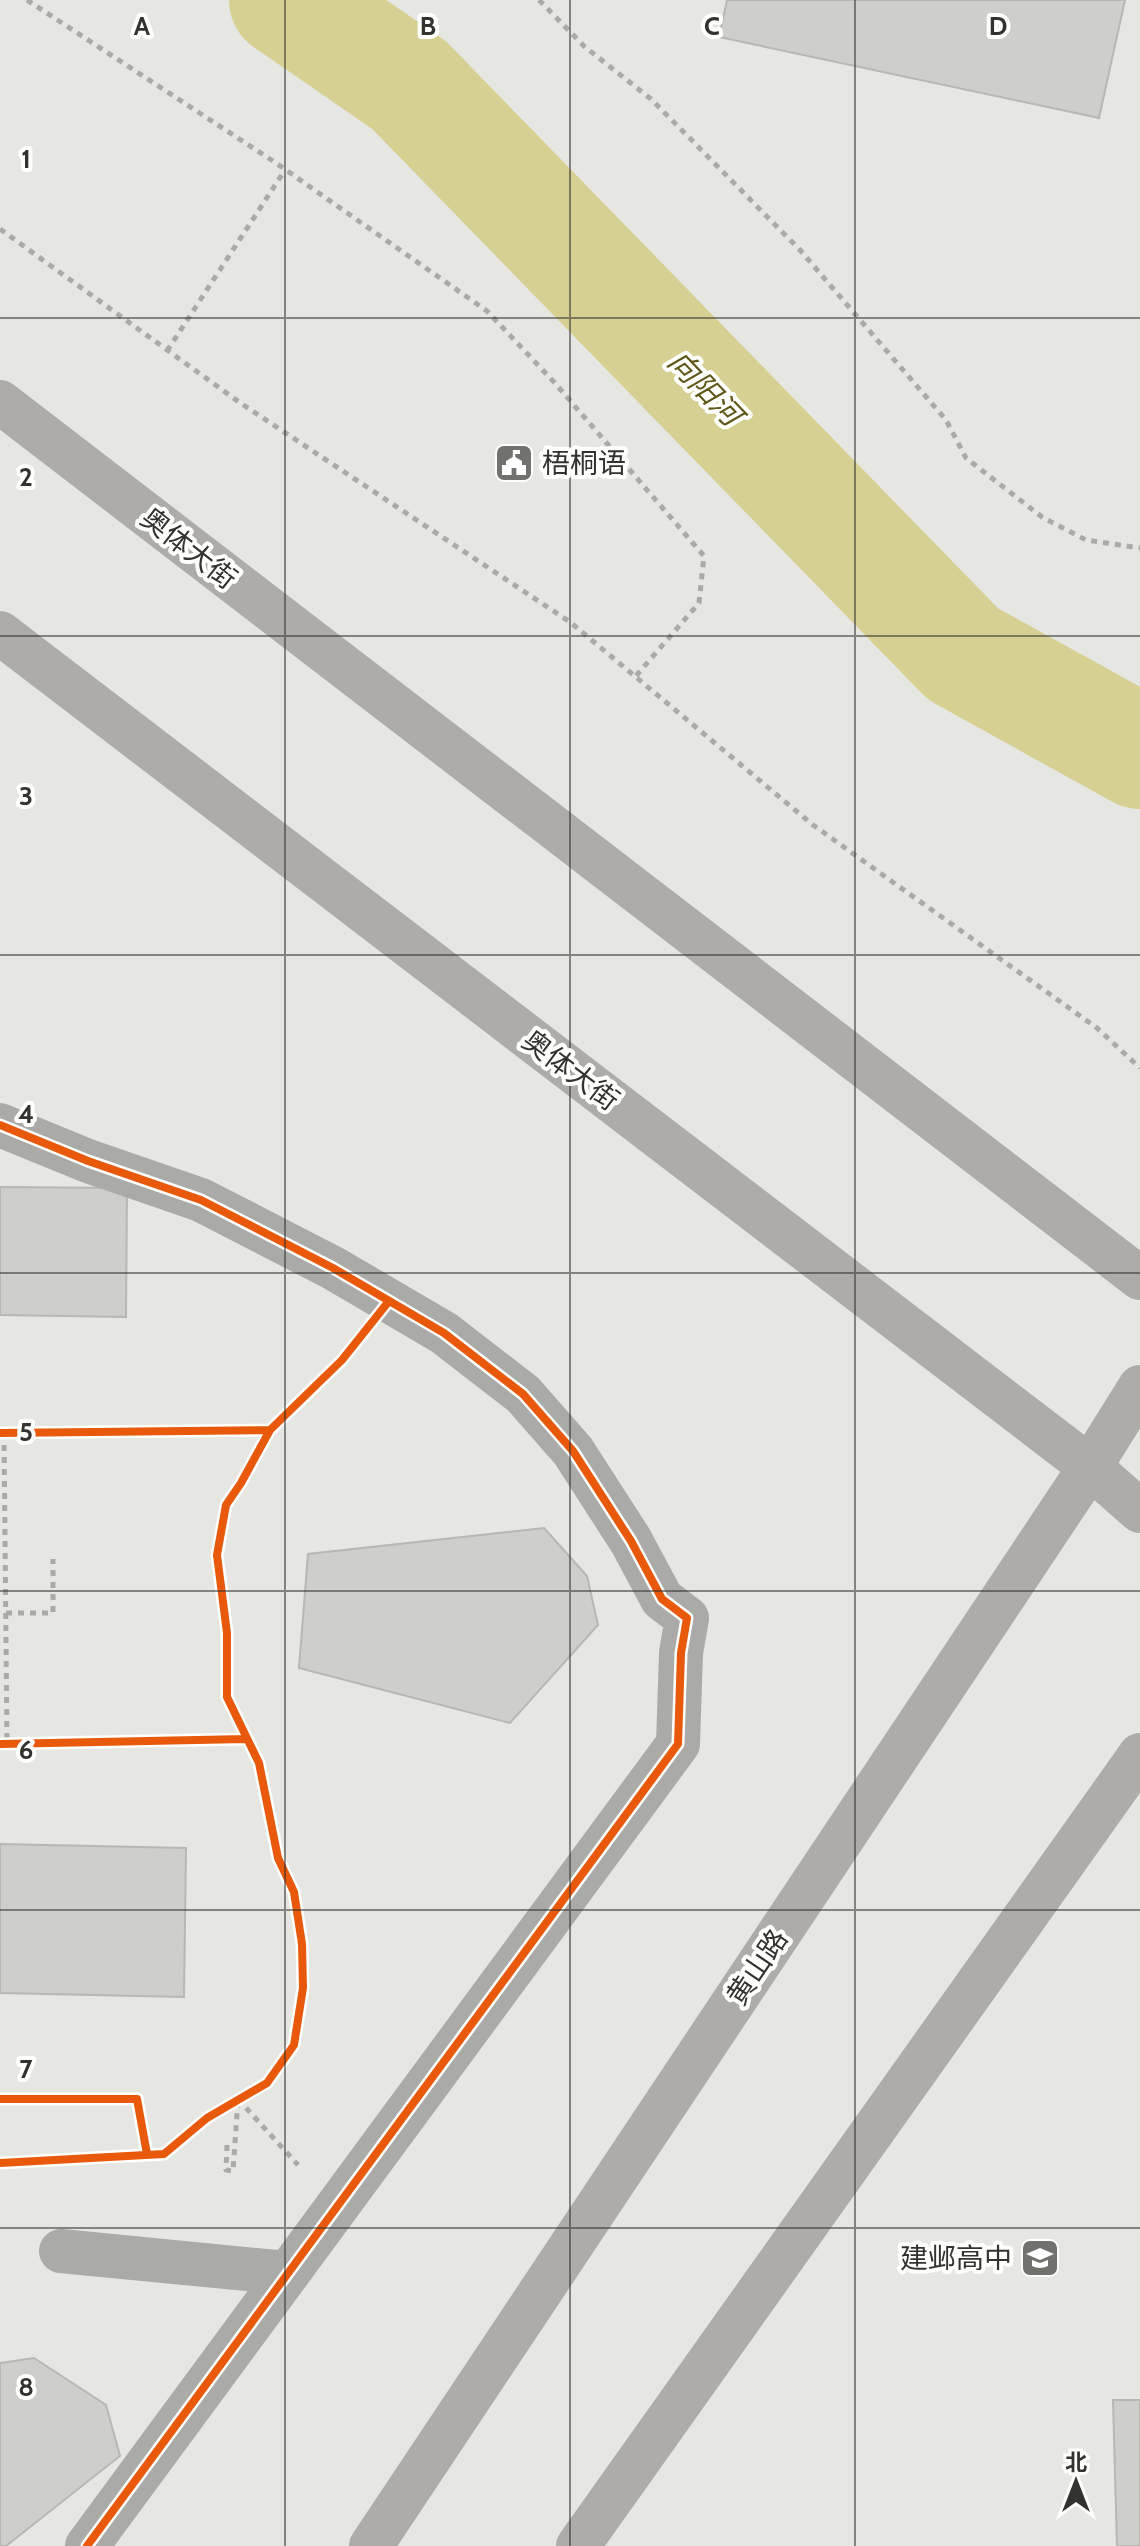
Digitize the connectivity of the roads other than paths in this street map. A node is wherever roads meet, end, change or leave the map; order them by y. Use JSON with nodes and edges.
{"nodes":[{"id":1,"x":0,"y":402,"type":"edge"},
{"id":2,"x":0,"y":633,"type":"edge"},
{"id":3,"x":0,"y":1125,"type":"edge"},
{"id":4,"x":1140,"y":1278,"type":"edge"},
{"id":5,"x":1140,"y":1387,"type":"edge"},
{"id":6,"x":1090,"y":1467,"type":"junction"},
{"id":7,"x":1140,"y":1511,"type":"edge"},
{"id":8,"x":1140,"y":1755,"type":"edge"},
{"id":9,"x":61,"y":2251,"type":"dead end"},
{"id":10,"x":287,"y":2273,"type":"junction"},
{"id":11,"x":87,"y":2546,"type":"edge"},
{"id":12,"x":371,"y":2546,"type":"edge"},
{"id":13,"x":578,"y":2546,"type":"edge"}],
"edges":[{"from":1,"to":4,"type":"main road","name":"奥体大街"},
{"from":2,"to":6,"type":"main road","name":"奥体大街"},
{"from":3,"to":10,"type":"street"},
{"from":5,"to":6,"type":"main road","name":"黄山路"},
{"from":6,"to":7,"type":"main road","name":"奥体大街"},
{"from":6,"to":12,"type":"main road","name":"黄山路"},
{"from":8,"to":13,"type":"main road"},
{"from":9,"to":10,"type":"street"},
{"from":10,"to":11,"type":"street"}]}
